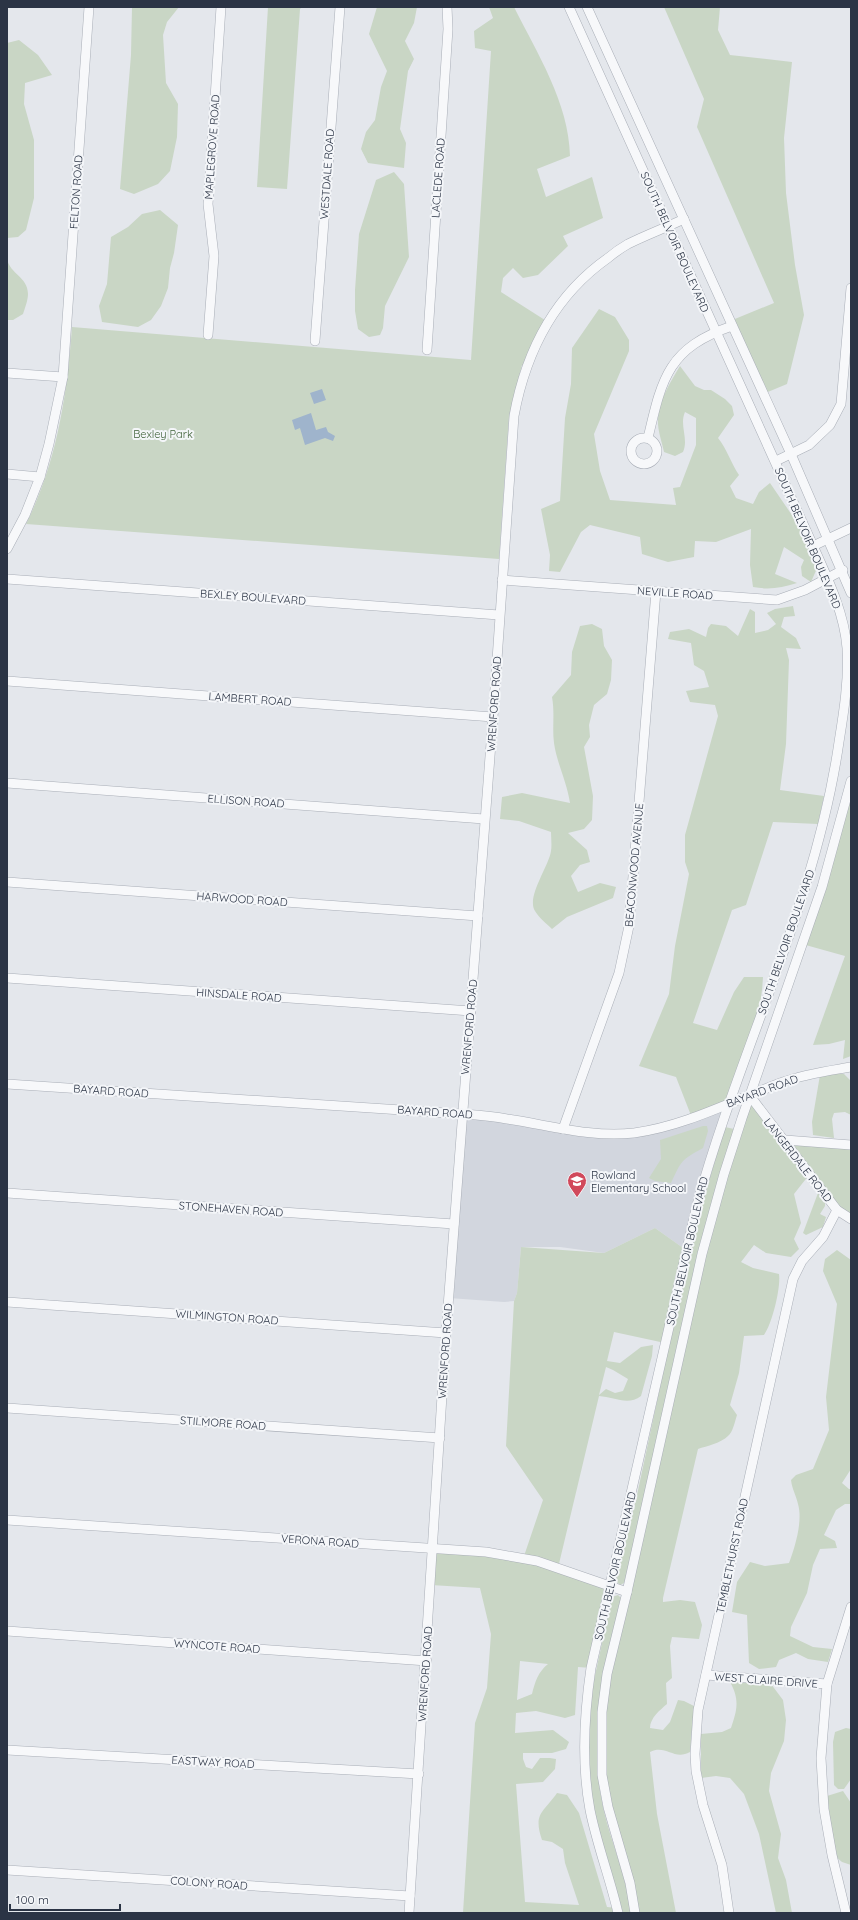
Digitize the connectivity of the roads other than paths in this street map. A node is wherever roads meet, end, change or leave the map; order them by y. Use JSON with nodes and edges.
{"nodes":[{"id":1,"x":89,"y":7,"type":"edge"},
{"id":2,"x":221,"y":7,"type":"edge"},
{"id":3,"x":340,"y":7,"type":"edge"},
{"id":4,"x":448,"y":7,"type":"edge"},
{"id":5,"x":569,"y":7,"type":"edge"},
{"id":6,"x":587,"y":7,"type":"edge"},
{"id":7,"x":684,"y":219,"type":"junction"},
{"id":8,"x":668,"y":226,"type":"junction"},
{"id":9,"x":851,"y":288,"type":"edge"},
{"id":10,"x":732,"y":326,"type":"junction"},
{"id":11,"x":716,"y":331,"type":"junction"},
{"id":12,"x":208,"y":335,"type":"dead end"},
{"id":13,"x":315,"y":341,"type":"dead end"},
{"id":14,"x":427,"y":350,"type":"dead end"},
{"id":15,"x":7,"y":373,"type":"edge"},
{"id":16,"x":63,"y":377,"type":"junction"},
{"id":17,"x":848,"y":383,"type":"edge"},
{"id":18,"x":648,"y":438,"type":"dead end"},
{"id":19,"x":791,"y":454,"type":"junction"},
{"id":20,"x":776,"y":461,"type":"junction"},
{"id":21,"x":7,"y":474,"type":"edge"},
{"id":22,"x":40,"y":477,"type":"junction"},
{"id":23,"x":851,"y":528,"type":"edge"},
{"id":24,"x":828,"y":538,"type":"junction"},
{"id":25,"x":813,"y":546,"type":"junction"},
{"id":26,"x":7,"y":549,"type":"edge"},
{"id":27,"x":843,"y":570,"type":"junction"},
{"id":28,"x":7,"y":579,"type":"edge"},
{"id":29,"x":827,"y":579,"type":"junction"},
{"id":30,"x":502,"y":580,"type":"junction"},
{"id":31,"x":656,"y":591,"type":"junction"},
{"id":32,"x":851,"y":593,"type":"edge"},
{"id":33,"x":500,"y":615,"type":"junction"},
{"id":34,"x":849,"y":647,"type":"edge"},
{"id":35,"x":7,"y":682,"type":"edge"},
{"id":36,"x":493,"y":717,"type":"junction"},
{"id":37,"x":851,"y":781,"type":"edge"},
{"id":38,"x":7,"y":783,"type":"edge"},
{"id":39,"x":484,"y":819,"type":"junction"},
{"id":40,"x":7,"y":882,"type":"edge"},
{"id":41,"x":478,"y":916,"type":"junction"},
{"id":42,"x":7,"y":978,"type":"edge"},
{"id":43,"x":471,"y":1011,"type":"junction"},
{"id":44,"x":851,"y":1066,"type":"edge"},
{"id":45,"x":7,"y":1084,"type":"edge"},
{"id":46,"x":750,"y":1096,"type":"junction"},
{"id":47,"x":730,"y":1103,"type":"junction"},
{"id":48,"x":462,"y":1114,"type":"junction"},
{"id":49,"x":563,"y":1129,"type":"junction"},
{"id":50,"x":785,"y":1140,"type":"junction"},
{"id":51,"x":851,"y":1145,"type":"edge"},
{"id":52,"x":7,"y":1193,"type":"edge"},
{"id":53,"x":837,"y":1210,"type":"junction"},
{"id":54,"x":851,"y":1219,"type":"edge"},
{"id":55,"x":454,"y":1224,"type":"junction"},
{"id":56,"x":7,"y":1302,"type":"edge"},
{"id":57,"x":446,"y":1333,"type":"junction"},
{"id":58,"x":7,"y":1408,"type":"edge"},
{"id":59,"x":440,"y":1438,"type":"junction"},
{"id":60,"x":7,"y":1520,"type":"edge"},
{"id":61,"x":433,"y":1548,"type":"junction"},
{"id":62,"x":610,"y":1585,"type":"junction"},
{"id":63,"x":628,"y":1592,"type":"junction"},
{"id":64,"x":851,"y":1607,"type":"edge"},
{"id":65,"x":7,"y":1631,"type":"edge"},
{"id":66,"x":426,"y":1661,"type":"junction"},
{"id":67,"x":706,"y":1675,"type":"junction"},
{"id":68,"x":827,"y":1684,"type":"junction"},
{"id":69,"x":7,"y":1750,"type":"edge"},
{"id":70,"x":419,"y":1774,"type":"junction"},
{"id":71,"x":7,"y":1870,"type":"edge"},
{"id":72,"x":410,"y":1896,"type":"junction"},
{"id":73,"x":409,"y":1913,"type":"edge"},
{"id":74,"x":618,"y":1913,"type":"edge"},
{"id":75,"x":635,"y":1913,"type":"edge"},
{"id":76,"x":729,"y":1913,"type":"edge"},
{"id":77,"x":846,"y":1913,"type":"edge"}],
"edges":[{"from":1,"to":16,"type":"street","name":"FELTON ROAD"},
{"from":2,"to":12,"type":"street","name":"MAPLEGROVE ROAD"},
{"from":3,"to":13,"type":"street","name":"WESTDALE ROAD"},
{"from":4,"to":14,"type":"street","name":"LACLEDE ROAD"},
{"from":5,"to":8,"type":"street","name":"SOUTH BELVOIR BOULEVARD"},
{"from":6,"to":7,"type":"street","name":"SOUTH BELVOIR BOULEVARD"},
{"from":7,"to":8,"type":"street","name":"WRENFORD ROAD"},
{"from":7,"to":10,"type":"street","name":"SOUTH BELVOIR BOULEVARD"},
{"from":8,"to":11,"type":"street","name":"SOUTH BELVOIR BOULEVARD"},
{"from":8,"to":30,"type":"street","name":"WRENFORD ROAD"},
{"from":9,"to":17,"type":"street"},
{"from":10,"to":11,"type":"street"},
{"from":10,"to":19,"type":"street","name":"SOUTH BELVOIR BOULEVARD"},
{"from":11,"to":18,"type":"street"},
{"from":11,"to":20,"type":"street","name":"SOUTH BELVOIR BOULEVARD"},
{"from":15,"to":16,"type":"street"},
{"from":16,"to":22,"type":"street","name":"FELTON ROAD"},
{"from":17,"to":19,"type":"street"},
{"from":19,"to":20,"type":"street"},
{"from":19,"to":24,"type":"street","name":"SOUTH BELVOIR BOULEVARD"},
{"from":20,"to":25,"type":"street","name":"SOUTH BELVOIR BOULEVARD"},
{"from":21,"to":22,"type":"street"},
{"from":22,"to":26,"type":"street","name":"FELTON ROAD"},
{"from":23,"to":24,"type":"street"},
{"from":24,"to":25,"type":"street"},
{"from":24,"to":27,"type":"street","name":"SOUTH BELVOIR BOULEVARD"},
{"from":25,"to":29,"type":"street","name":"SOUTH BELVOIR BOULEVARD"},
{"from":27,"to":29,"type":"street","name":"NEVILLE ROAD"},
{"from":27,"to":32,"type":"street","name":"SOUTH BELVOIR BOULEVARD"},
{"from":28,"to":33,"type":"street","name":"BEXLEY BOULEVARD"},
{"from":29,"to":31,"type":"street","name":"NEVILLE ROAD"},
{"from":29,"to":34,"type":"street","name":"SOUTH BELVOIR BOULEVARD"},
{"from":30,"to":31,"type":"street","name":"NEVILLE ROAD"},
{"from":30,"to":33,"type":"street","name":"WRENFORD ROAD"},
{"from":31,"to":49,"type":"street","name":"BEACONWOOD AVENUE"},
{"from":33,"to":36,"type":"street","name":"WRENFORD ROAD"},
{"from":34,"to":47,"type":"street","name":"SOUTH BELVOIR BOULEVARD"},
{"from":35,"to":36,"type":"street","name":"LAMBERT ROAD"},
{"from":36,"to":39,"type":"street","name":"WRENFORD ROAD"},
{"from":37,"to":46,"type":"street","name":"SOUTH BELVOIR BOULEVARD"},
{"from":38,"to":39,"type":"street","name":"ELLISON ROAD"},
{"from":39,"to":41,"type":"street","name":"WRENFORD ROAD"},
{"from":40,"to":41,"type":"street","name":"HARWOOD ROAD"},
{"from":41,"to":43,"type":"street","name":"WRENFORD ROAD"},
{"from":42,"to":43,"type":"street","name":"HINSDALE ROAD"},
{"from":43,"to":48,"type":"street","name":"WRENFORD ROAD"},
{"from":44,"to":46,"type":"street","name":"BAYARD ROAD"},
{"from":45,"to":48,"type":"street","name":"BAYARD ROAD"},
{"from":46,"to":47,"type":"street","name":"BAYARD ROAD"},
{"from":46,"to":50,"type":"street","name":"LANGERDALE ROAD"},
{"from":46,"to":63,"type":"street","name":"SOUTH BELVOIR BOULEVARD"},
{"from":47,"to":49,"type":"street","name":"BAYARD ROAD"},
{"from":47,"to":62,"type":"street","name":"SOUTH BELVOIR BOULEVARD"},
{"from":48,"to":49,"type":"street","name":"BAYARD ROAD"},
{"from":48,"to":55,"type":"street","name":"WRENFORD ROAD"},
{"from":50,"to":51,"type":"street"},
{"from":50,"to":53,"type":"street","name":"LANGERDALE ROAD"},
{"from":52,"to":55,"type":"street","name":"STONEHAVEN ROAD"},
{"from":53,"to":54,"type":"street","name":"LANGERDALE ROAD"},
{"from":53,"to":67,"type":"street","name":"TEMBLETHURST ROAD"},
{"from":55,"to":57,"type":"street","name":"WRENFORD ROAD"},
{"from":56,"to":57,"type":"street","name":"WILMINGTON ROAD"},
{"from":57,"to":59,"type":"street","name":"WRENFORD ROAD"},
{"from":58,"to":59,"type":"street","name":"STILMORE ROAD"},
{"from":59,"to":61,"type":"street","name":"WRENFORD ROAD"},
{"from":60,"to":61,"type":"street","name":"VERONA ROAD"},
{"from":61,"to":62,"type":"street","name":"VERONA ROAD"},
{"from":61,"to":66,"type":"street","name":"WRENFORD ROAD"},
{"from":62,"to":63,"type":"street","name":"VERONA ROAD"},
{"from":62,"to":74,"type":"street","name":"SOUTH BELVOIR BOULEVARD"},
{"from":63,"to":75,"type":"street","name":"SOUTH BELVOIR BOULEVARD"},
{"from":64,"to":68,"type":"street"},
{"from":65,"to":66,"type":"street","name":"WYNCOTE ROAD"},
{"from":66,"to":70,"type":"street","name":"WRENFORD ROAD"},
{"from":67,"to":68,"type":"street","name":"WEST CLAIRE DRIVE"},
{"from":67,"to":76,"type":"street","name":"TEMBLETHURST ROAD"},
{"from":68,"to":77,"type":"street"},
{"from":69,"to":70,"type":"street","name":"EASTWAY ROAD"},
{"from":70,"to":72,"type":"street","name":"WRENFORD ROAD"},
{"from":71,"to":72,"type":"street","name":"COLONY ROAD"},
{"from":72,"to":73,"type":"street","name":"WRENFORD ROAD"}]}
